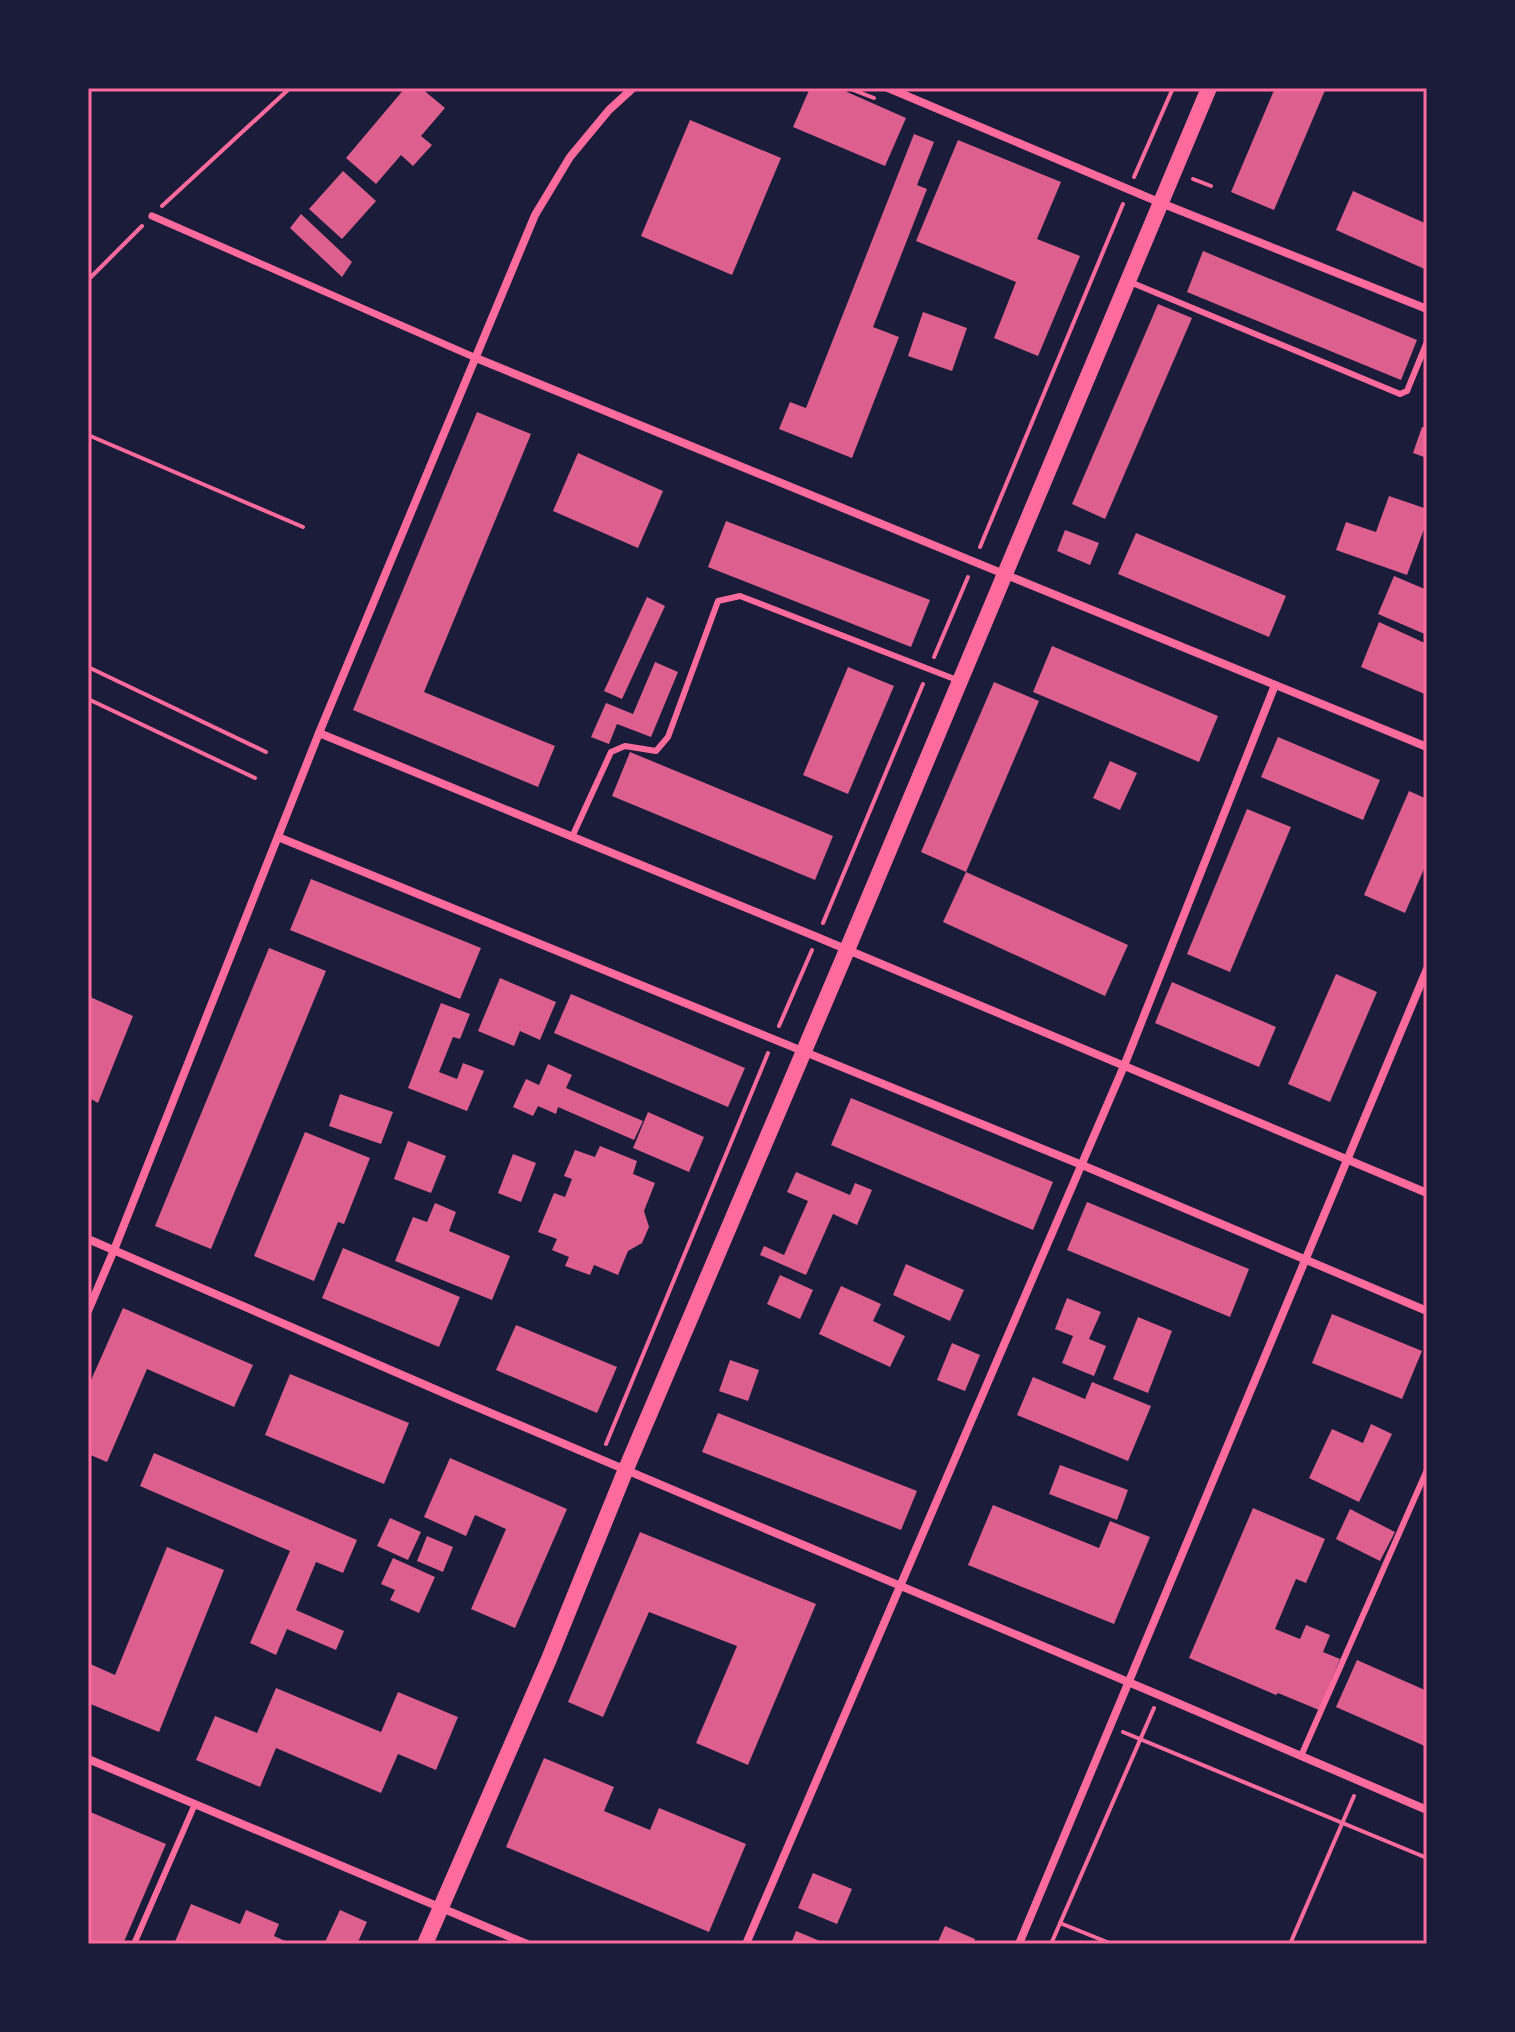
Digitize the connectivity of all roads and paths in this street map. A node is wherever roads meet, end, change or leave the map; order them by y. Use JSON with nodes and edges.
{"nodes":[{"id":1,"x":290,"y":88,"type":"edge"},
{"id":2,"x":633,"y":88,"type":"edge"},
{"id":3,"x":888,"y":88,"type":"edge"},
{"id":4,"x":1173,"y":88,"type":"edge"},
{"id":5,"x":1209,"y":88,"type":"edge"},
{"id":6,"x":1129,"y":189,"type":"junction"},
{"id":7,"x":1161,"y":203,"type":"junction"},
{"id":8,"x":152,"y":216,"type":"junction"},
{"id":9,"x":88,"y":280,"type":"edge"},
{"id":10,"x":1128,"y":281,"type":"junction"},
{"id":11,"x":1427,"y":309,"type":"edge"},
{"id":12,"x":1427,"y":342,"type":"edge"},
{"id":13,"x":476,"y":358,"type":"junction"},
{"id":14,"x":88,"y":435,"type":"edge"},
{"id":15,"x":303,"y":527,"type":"dead end"},
{"id":16,"x":974,"y":561,"type":"junction"},
{"id":17,"x":1005,"y":574,"type":"junction"},
{"id":18,"x":88,"y":667,"type":"edge"},
{"id":19,"x":929,"y":669,"type":"junction"},
{"id":20,"x":960,"y":681,"type":"junction"},
{"id":21,"x":1275,"y":685,"type":"junction"},
{"id":22,"x":88,"y":699,"type":"edge"},
{"id":23,"x":319,"y":733,"type":"junction"},
{"id":24,"x":1427,"y":747,"type":"edge"},
{"id":25,"x":266,"y":752,"type":"dead end"},
{"id":26,"x":255,"y":778,"type":"dead end"},
{"id":27,"x":278,"y":837,"type":"junction"},
{"id":28,"x":572,"y":837,"type":"junction"},
{"id":29,"x":817,"y":937,"type":"junction"},
{"id":30,"x":847,"y":950,"type":"junction"},
{"id":31,"x":1427,"y":969,"type":"edge"},
{"id":32,"x":774,"y":1039,"type":"junction"},
{"id":33,"x":804,"y":1051,"type":"junction"},
{"id":34,"x":1124,"y":1066,"type":"junction"},
{"id":35,"x":1347,"y":1160,"type":"junction"},
{"id":36,"x":1082,"y":1165,"type":"junction"},
{"id":37,"x":1427,"y":1193,"type":"edge"},
{"id":38,"x":88,"y":1239,"type":"edge"},
{"id":39,"x":114,"y":1250,"type":"junction"},
{"id":40,"x":1305,"y":1259,"type":"junction"},
{"id":41,"x":88,"y":1311,"type":"edge"},
{"id":42,"x":1427,"y":1311,"type":"edge"},
{"id":43,"x":600,"y":1458,"type":"junction"},
{"id":44,"x":626,"y":1469,"type":"junction"},
{"id":45,"x":1427,"y":1470,"type":"edge"},
{"id":46,"x":900,"y":1586,"type":"junction"},
{"id":47,"x":1128,"y":1682,"type":"junction"},
{"id":48,"x":1159,"y":1695,"type":"junction"},
{"id":49,"x":1110,"y":1726,"type":"junction"},
{"id":50,"x":1140,"y":1739,"type":"junction"},
{"id":51,"x":1301,"y":1756,"type":"junction"},
{"id":52,"x":88,"y":1759,"type":"edge"},
{"id":53,"x":1360,"y":1781,"type":"junction"},
{"id":54,"x":195,"y":1804,"type":"junction"},
{"id":55,"x":1427,"y":1810,"type":"edge"},
{"id":56,"x":1342,"y":1822,"type":"junction"},
{"id":57,"x":1427,"y":1858,"type":"edge"},
{"id":58,"x":440,"y":1907,"type":"junction"},
{"id":59,"x":1060,"y":1923,"type":"junction"},
{"id":60,"x":134,"y":1944,"type":"edge"},
{"id":61,"x":425,"y":1944,"type":"edge"},
{"id":62,"x":527,"y":1944,"type":"edge"},
{"id":63,"x":746,"y":1944,"type":"edge"},
{"id":64,"x":1019,"y":1944,"type":"edge"},
{"id":65,"x":1051,"y":1944,"type":"edge"},
{"id":66,"x":1112,"y":1944,"type":"edge"},
{"id":67,"x":1290,"y":1944,"type":"edge"}],
"edges":[{"from":1,"to":8,"type":"path"},
{"from":2,"to":13,"type":"street"},
{"from":3,"to":6,"type":"street"},
{"from":4,"to":6,"type":"path"},
{"from":5,"to":7,"type":"main road"},
{"from":6,"to":7,"type":"street"},
{"from":6,"to":16,"type":"path"},
{"from":7,"to":10,"type":"main road"},
{"from":7,"to":11,"type":"street"},
{"from":8,"to":9,"type":"path"},
{"from":8,"to":13,"type":"street"},
{"from":10,"to":12,"type":"lane"},
{"from":10,"to":17,"type":"main road"},
{"from":13,"to":16,"type":"street"},
{"from":13,"to":23,"type":"street"},
{"from":14,"to":15,"type":"path"},
{"from":16,"to":17,"type":"street"},
{"from":16,"to":19,"type":"path"},
{"from":17,"to":20,"type":"main road"},
{"from":17,"to":21,"type":"street"},
{"from":18,"to":25,"type":"path"},
{"from":19,"to":20,"type":"lane"},
{"from":19,"to":28,"type":"lane"},
{"from":19,"to":29,"type":"path"},
{"from":20,"to":30,"type":"main road"},
{"from":21,"to":24,"type":"street"},
{"from":21,"to":34,"type":"street"},
{"from":22,"to":26,"type":"path"},
{"from":23,"to":27,"type":"street"},
{"from":23,"to":28,"type":"street"},
{"from":27,"to":32,"type":"street"},
{"from":27,"to":39,"type":"street"},
{"from":28,"to":29,"type":"street"},
{"from":29,"to":30,"type":"street"},
{"from":29,"to":32,"type":"path"},
{"from":30,"to":33,"type":"main road"},
{"from":30,"to":34,"type":"street"},
{"from":31,"to":35,"type":"street"},
{"from":32,"to":33,"type":"street"},
{"from":32,"to":43,"type":"path"},
{"from":33,"to":36,"type":"street"},
{"from":33,"to":44,"type":"main road"},
{"from":34,"to":35,"type":"street"},
{"from":34,"to":36,"type":"street"},
{"from":35,"to":37,"type":"street"},
{"from":35,"to":40,"type":"street"},
{"from":36,"to":40,"type":"street"},
{"from":36,"to":46,"type":"street"},
{"from":38,"to":39,"type":"street"},
{"from":39,"to":41,"type":"street"},
{"from":39,"to":43,"type":"street"},
{"from":40,"to":42,"type":"street"},
{"from":40,"to":47,"type":"street"},
{"from":43,"to":44,"type":"street"},
{"from":44,"to":46,"type":"street"},
{"from":44,"to":58,"type":"main road"},
{"from":45,"to":51,"type":"lane"},
{"from":46,"to":47,"type":"street"},
{"from":46,"to":63,"type":"street"},
{"from":47,"to":48,"type":"street"},
{"from":47,"to":49,"type":"street"},
{"from":48,"to":50,"type":"path"},
{"from":48,"to":51,"type":"street"},
{"from":49,"to":50,"type":"path"},
{"from":49,"to":64,"type":"street"},
{"from":50,"to":56,"type":"path"},
{"from":50,"to":59,"type":"path"},
{"from":51,"to":53,"type":"street"},
{"from":52,"to":54,"type":"street"},
{"from":53,"to":55,"type":"street"},
{"from":53,"to":56,"type":"path"},
{"from":54,"to":58,"type":"street"},
{"from":54,"to":60,"type":"lane"},
{"from":56,"to":57,"type":"path"},
{"from":56,"to":67,"type":"path"},
{"from":58,"to":61,"type":"main road"},
{"from":58,"to":62,"type":"street"},
{"from":59,"to":65,"type":"path"},
{"from":59,"to":66,"type":"path"}]}
